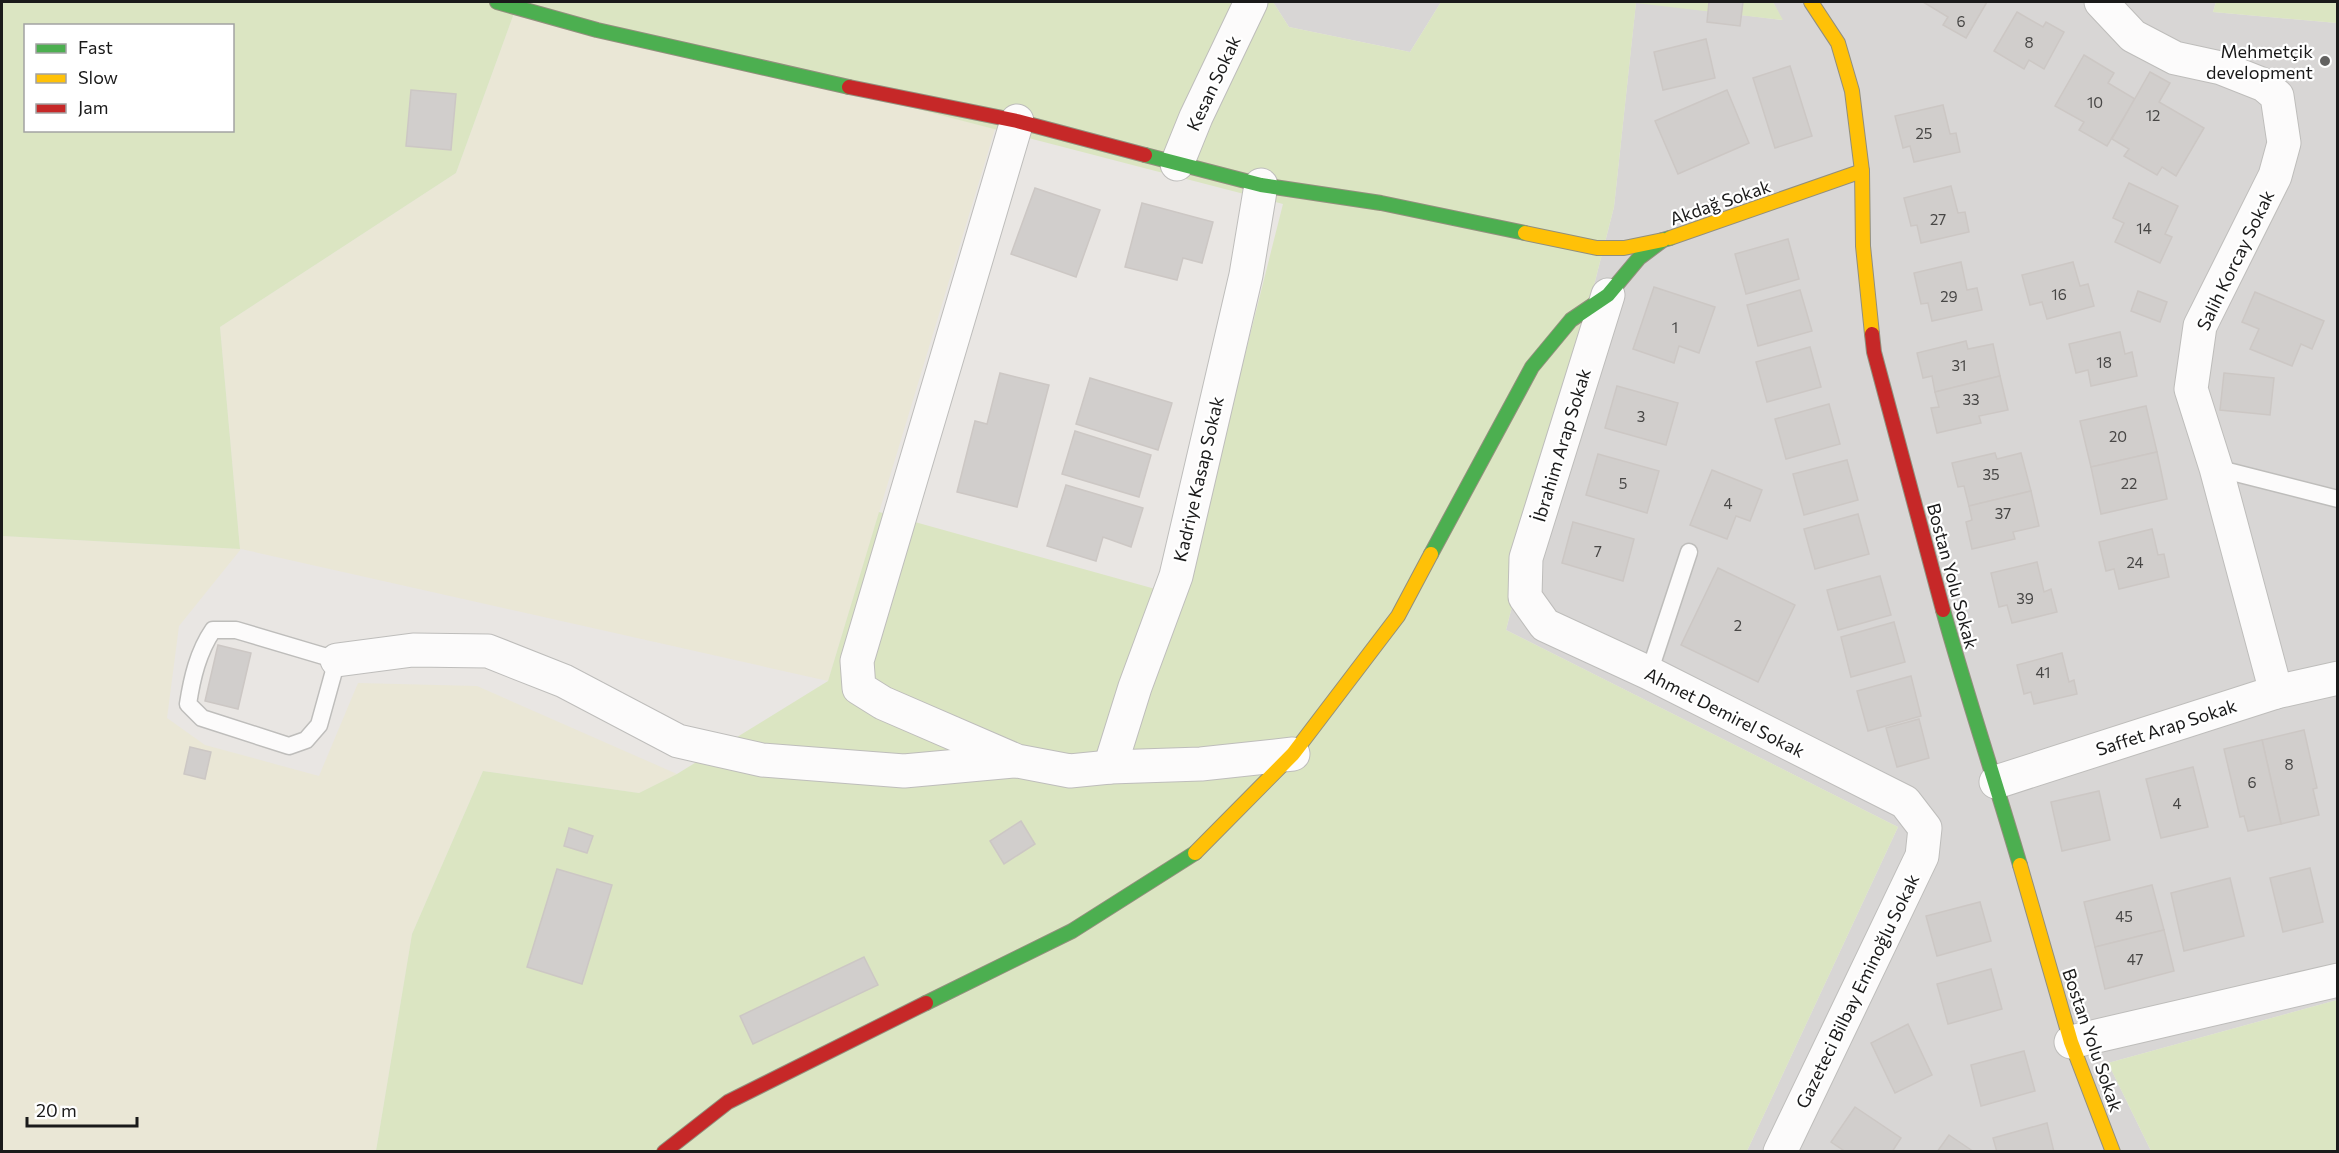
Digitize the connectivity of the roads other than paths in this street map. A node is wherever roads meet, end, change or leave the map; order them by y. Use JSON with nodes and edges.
{"nodes":[{"id":1,"x":497,"y":2,"type":"edge"},
{"id":2,"x":1251,"y":2,"type":"edge"},
{"id":3,"x":1811,"y":2,"type":"edge"},
{"id":4,"x":2101,"y":2,"type":"edge"},
{"id":5,"x":1017,"y":121,"type":"junction"},
{"id":6,"x":1177,"y":164,"type":"junction"},
{"id":7,"x":1862,"y":171,"type":"junction"},
{"id":8,"x":1261,"y":185,"type":"junction"},
{"id":9,"x":1663,"y":240,"type":"junction"},
{"id":10,"x":1608,"y":295,"type":"junction"},
{"id":11,"x":2216,"y":468,"type":"junction"},
{"id":12,"x":2337,"y":499,"type":"edge"},
{"id":13,"x":1689,"y":552,"type":"dead end"},
{"id":14,"x":1525,"y":597,"type":"joint"},
{"id":15,"x":337,"y":660,"type":"junction"},
{"id":16,"x":1648,"y":673,"type":"junction"},
{"id":17,"x":2337,"y":678,"type":"edge"},
{"id":18,"x":2276,"y":692,"type":"junction"},
{"id":19,"x":1293,"y":754,"type":"junction"},
{"id":20,"x":1017,"y":761,"type":"junction"},
{"id":21,"x":1110,"y":767,"type":"junction"},
{"id":22,"x":1996,"y":782,"type":"junction"},
{"id":23,"x":1925,"y":828,"type":"joint"},
{"id":24,"x":2337,"y":980,"type":"edge"},
{"id":25,"x":2071,"y":1042,"type":"junction"},
{"id":26,"x":664,"y":1152,"type":"edge"},
{"id":27,"x":1780,"y":1152,"type":"edge"},
{"id":28,"x":2114,"y":1152,"type":"edge"}],
"edges":[{"from":1,"to":5,"type":"street"},
{"from":2,"to":6,"type":"street","name":"Kesan Sokak"},
{"from":3,"to":7,"type":"street","name":"Bostan Yolu Sokak"},
{"from":4,"to":11,"type":"street","name":"Salih Korcay Sokak"},
{"from":5,"to":6,"type":"street"},
{"from":5,"to":20,"type":"street"},
{"from":6,"to":8,"type":"street"},
{"from":7,"to":9,"type":"street","name":"Akdağ Sokak"},
{"from":7,"to":22,"type":"street","name":"Bostan Yolu Sokak"},
{"from":8,"to":9,"type":"street"},
{"from":8,"to":21,"type":"street","name":"Kadriye Kasap Sokak"},
{"from":9,"to":10,"type":"street","name":"Akdağ Sokak"},
{"from":10,"to":14,"type":"street","name":"İbrahim Arap Sokak"},
{"from":10,"to":19,"type":"street","name":"Akdağ Sokak"},
{"from":11,"to":12,"type":"lane"},
{"from":11,"to":18,"type":"street","name":"Salih Korcay Sokak"},
{"from":13,"to":16,"type":"lane"},
{"from":14,"to":16,"type":"street","name":"Ahmet Demirel Sokak"},
{"from":15,"to":15,"type":"lane"},
{"from":15,"to":20,"type":"street"},
{"from":16,"to":23,"type":"street","name":"Ahmet Demirel Sokak"},
{"from":17,"to":18,"type":"street","name":"Saffet Arap Sokak"},
{"from":18,"to":22,"type":"street","name":"Saffet Arap Sokak"},
{"from":19,"to":21,"type":"street"},
{"from":19,"to":26,"type":"street","name":"Akdağ Sokak"},
{"from":20,"to":21,"type":"street"},
{"from":22,"to":25,"type":"street","name":"Bostan Yolu Sokak"},
{"from":23,"to":27,"type":"street","name":"Gazeteci Bilbay Eminoğlu Sokak"},
{"from":24,"to":25,"type":"street"},
{"from":25,"to":28,"type":"street","name":"Bostan Yolu Sokak"}]}
